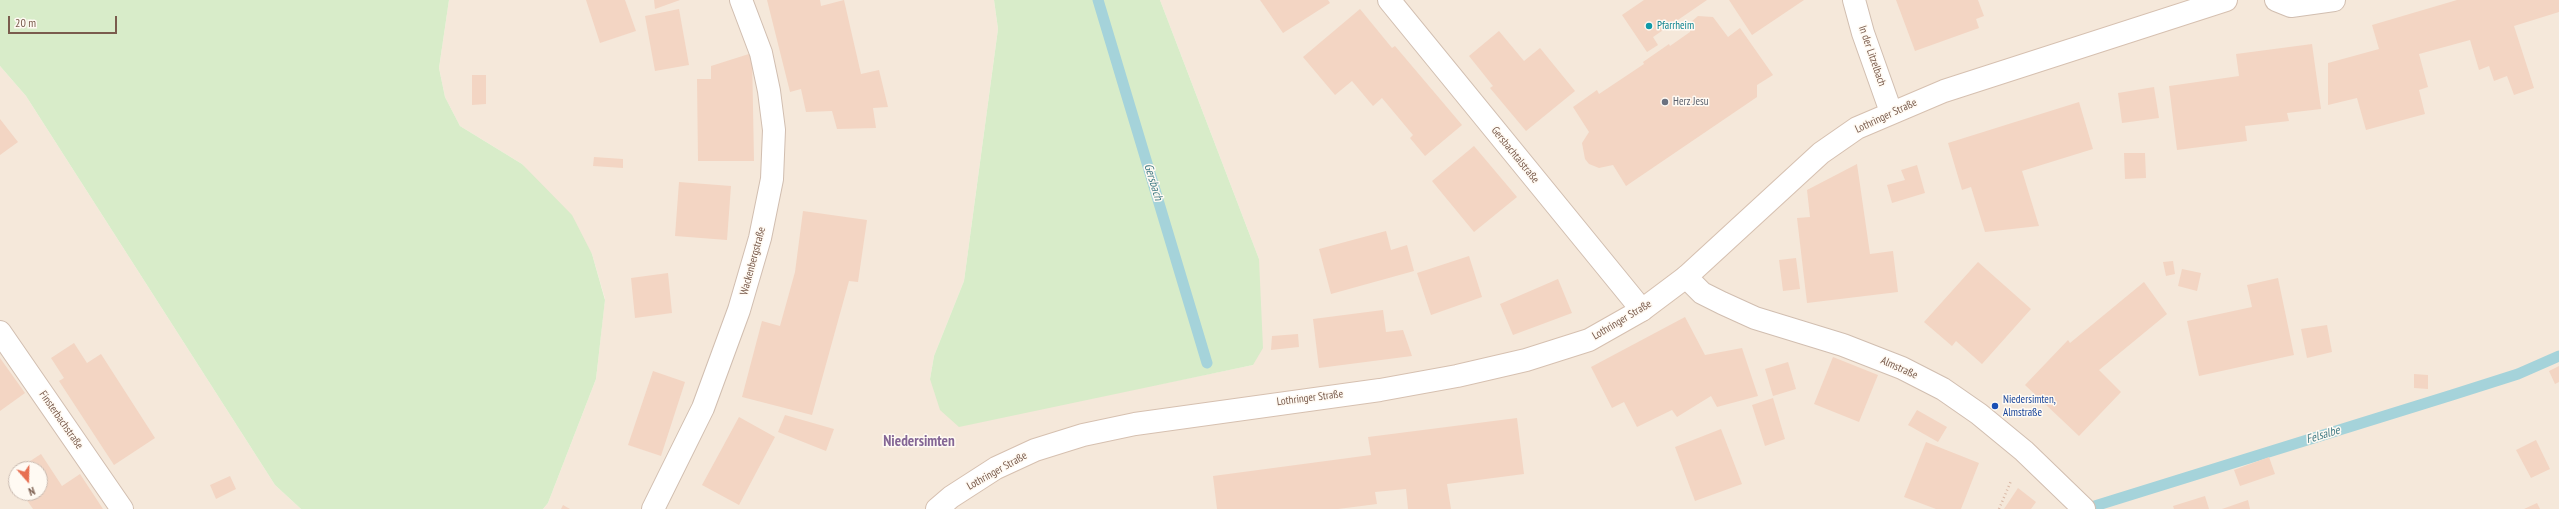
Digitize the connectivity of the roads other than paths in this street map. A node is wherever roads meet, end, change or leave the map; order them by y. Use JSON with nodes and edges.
{"nodes":[{"id":1,"x":741,"y":0,"type":"edge"},
{"id":2,"x":1389,"y":0,"type":"edge"},
{"id":3,"x":1854,"y":0,"type":"edge"},
{"id":4,"x":2226,"y":0,"type":"edge"},
{"id":5,"x":2276,"y":0,"type":"edge"},
{"id":6,"x":2334,"y":0,"type":"edge"},
{"id":7,"x":1891,"y":112,"type":"junction"},
{"id":8,"x":1686,"y":277,"type":"junction"},
{"id":9,"x":1642,"y":310,"type":"junction"},
{"id":10,"x":0,"y":332,"type":"edge"},
{"id":11,"x":2078,"y":503,"type":"edge"},
{"id":12,"x":122,"y":509,"type":"edge"},
{"id":13,"x":653,"y":509,"type":"edge"},
{"id":14,"x":937,"y":509,"type":"edge"}],
"edges":[{"from":1,"to":13,"type":"street","name":"Wackenbergstraße"},
{"from":2,"to":9,"type":"street","name":"Gersbachtalstraße"},
{"from":3,"to":7,"type":"street","name":"In der Litzelbach"},
{"from":4,"to":7,"type":"street","name":"Lothringer Straße"},
{"from":5,"to":6,"type":"street"},
{"from":7,"to":8,"type":"street","name":"Lothringer Straße"},
{"from":8,"to":9,"type":"street","name":"Lothringer Straße"},
{"from":8,"to":11,"type":"street","name":"Almstraße"},
{"from":9,"to":14,"type":"street","name":"Lothringer Straße"},
{"from":10,"to":12,"type":"street","name":"Finsterbachstraße"}]}
